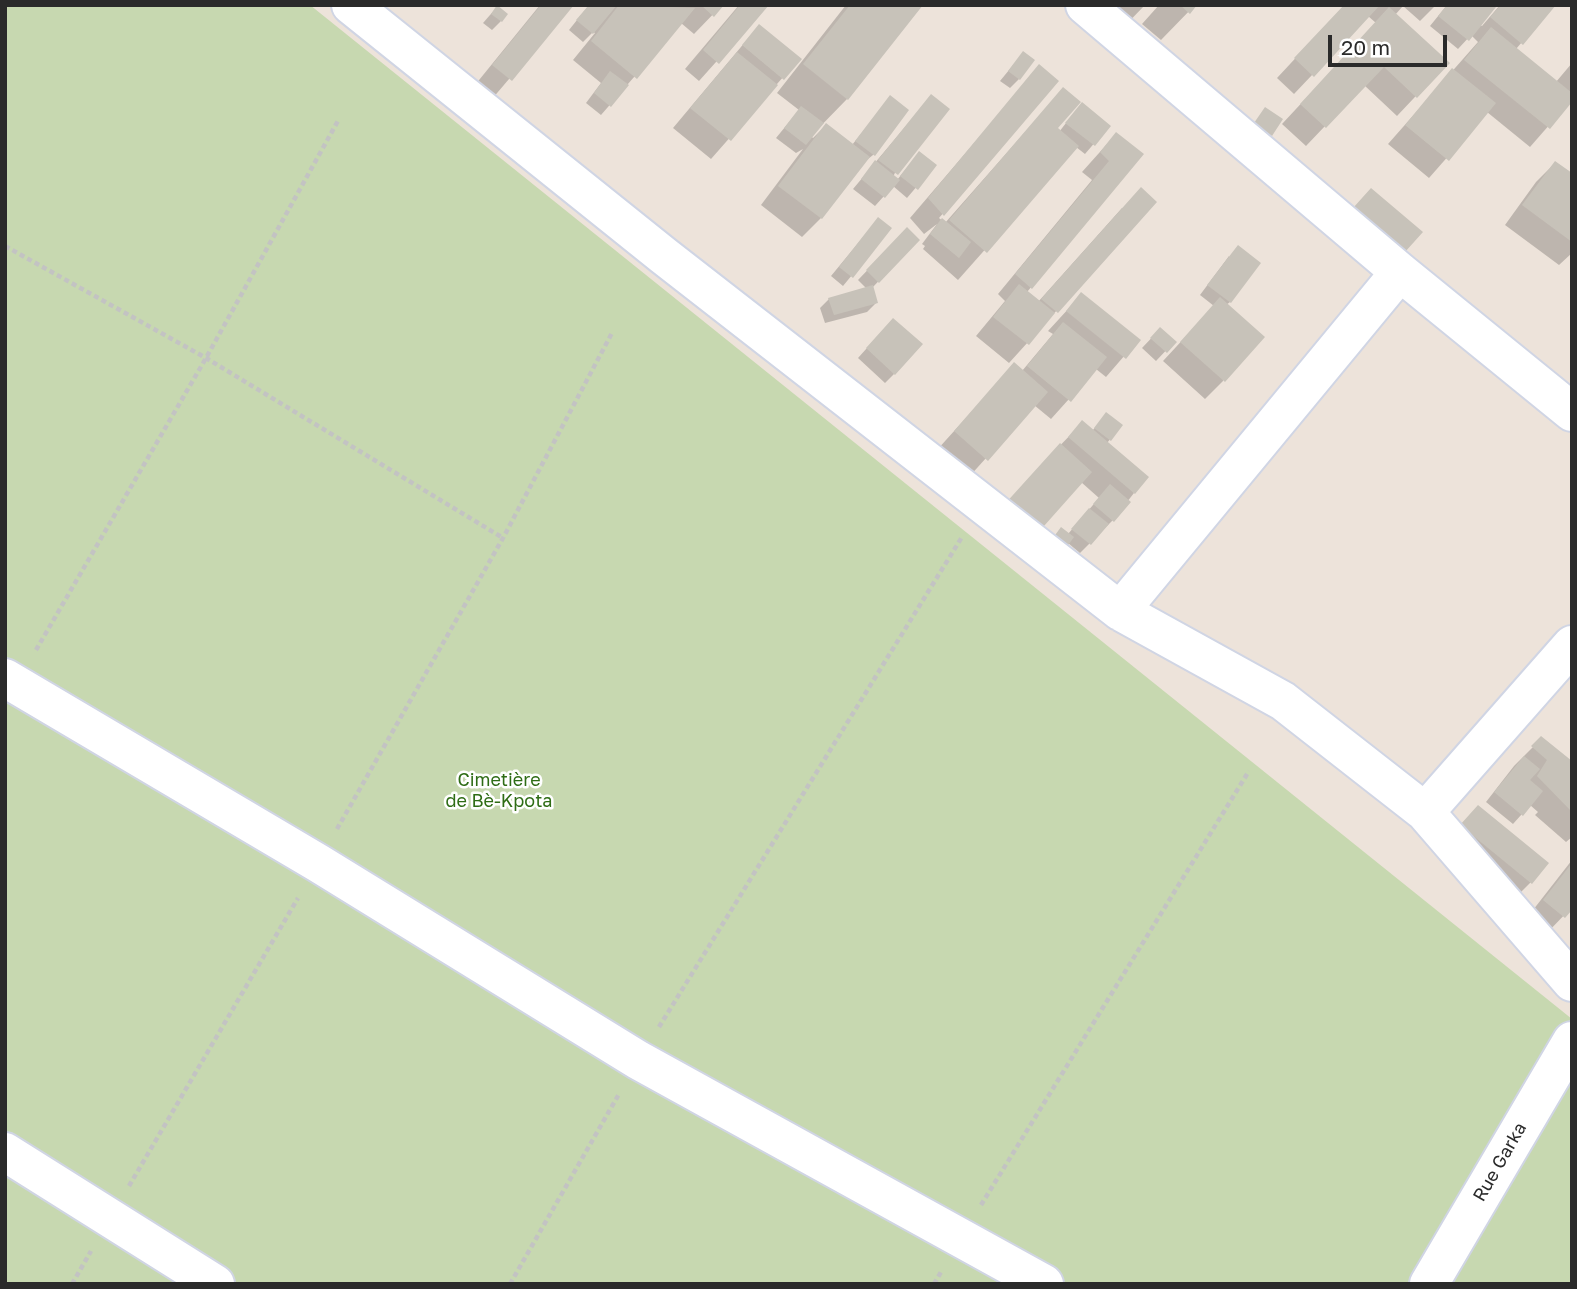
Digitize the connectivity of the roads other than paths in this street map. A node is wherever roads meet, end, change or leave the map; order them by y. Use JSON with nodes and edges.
{"nodes":[{"id":1,"x":351,"y":5,"type":"edge"},
{"id":2,"x":1085,"y":5,"type":"edge"},
{"id":3,"x":1400,"y":272,"type":"junction"},
{"id":4,"x":1572,"y":412,"type":"edge"},
{"id":5,"x":1120,"y":611,"type":"junction"},
{"id":6,"x":1572,"y":645,"type":"edge"},
{"id":7,"x":11,"y":681,"type":"edge"},
{"id":8,"x":1425,"y":811,"type":"junction"},
{"id":9,"x":1572,"y":982,"type":"edge"},
{"id":10,"x":1572,"y":1041,"type":"edge"},
{"id":11,"x":5,"y":1152,"type":"edge"},
{"id":12,"x":215,"y":1284,"type":"edge"},
{"id":13,"x":1044,"y":1284,"type":"edge"},
{"id":14,"x":1429,"y":1284,"type":"edge"}],
"edges":[{"from":1,"to":5,"type":"street"},
{"from":2,"to":3,"type":"street"},
{"from":3,"to":4,"type":"street"},
{"from":3,"to":5,"type":"street"},
{"from":5,"to":8,"type":"street"},
{"from":6,"to":8,"type":"street"},
{"from":7,"to":13,"type":"street"},
{"from":8,"to":9,"type":"street"},
{"from":10,"to":14,"type":"street","name":"Rue Garka"},
{"from":11,"to":12,"type":"street"}]}
